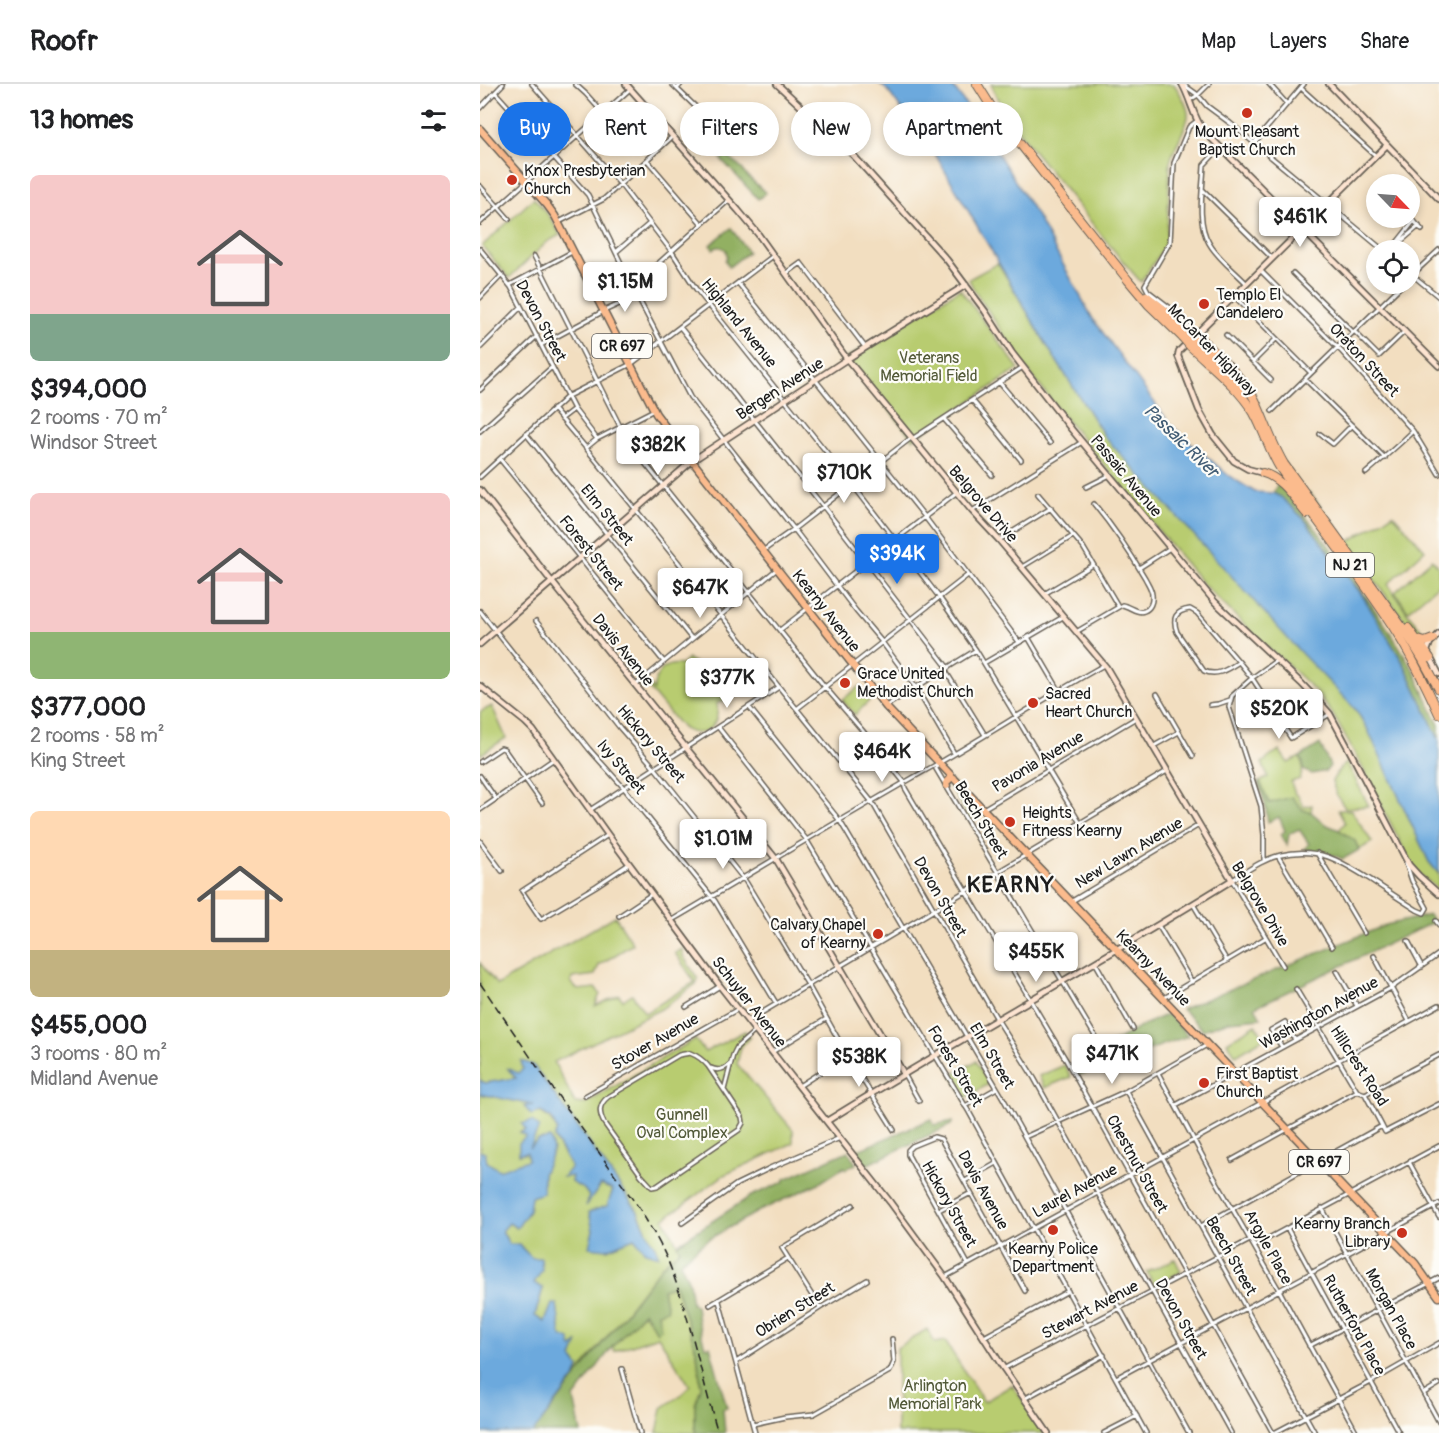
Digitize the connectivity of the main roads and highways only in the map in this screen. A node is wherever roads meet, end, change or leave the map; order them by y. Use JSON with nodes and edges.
{"nodes":[{"id":1,"x":982,"y":84,"type":"edge"},
{"id":2,"x":480,"y":129,"type":"edge"},
{"id":3,"x":1191,"y":338,"type":"junction"},
{"id":4,"x":1258,"y":416,"type":"junction"},
{"id":5,"x":1263,"y":473,"type":"road end"},
{"id":6,"x":1361,"y":576,"type":"junction"},
{"id":7,"x":1415,"y":637,"type":"junction"},
{"id":8,"x":1436,"y":637,"type":"edge"},
{"id":9,"x":1430,"y":658,"type":"road end"},
{"id":10,"x":1439,"y":689,"type":"edge"},
{"id":11,"x":1439,"y":714,"type":"edge"},
{"id":12,"x":954,"y":778,"type":"junction"},
{"id":13,"x":947,"y":786,"type":"road end"},
{"id":14,"x":1439,"y":1297,"type":"edge"}],
"edges":[{"from":1,"to":3,"type":"highway","name":"McCarter Highway","number":"NJ 21"},
{"from":1,"to":3,"type":"highway","name":"McCarter Highway","number":"NJ 21"},
{"from":2,"to":12,"type":"main road","name":"Kearny Avenue","number":"CR 697"},
{"from":3,"to":4,"type":"highway","name":"McCarter Highway","number":"NJ 21"},
{"from":3,"to":4,"type":"highway","name":"McCarter Highway","number":"NJ 21"},
{"from":3,"to":4,"type":"highway"},
{"from":4,"to":6,"type":"highway","number":"NJ 21"},
{"from":4,"to":6,"type":"highway","name":"McCarter Highway","number":"NJ 21"},
{"from":5,"to":6,"type":"highway"},
{"from":6,"to":7,"type":"highway"},
{"from":6,"to":10,"type":"highway","number":"NJ 21"},
{"from":6,"to":11,"type":"highway","name":"McCarter Highway","number":"NJ 21"},
{"from":7,"to":8,"type":"highway"},
{"from":7,"to":9,"type":"highway"},
{"from":12,"to":13,"type":"main road"},
{"from":12,"to":14,"type":"main road","name":"Kearny Avenue","number":"CR 697"}]}
